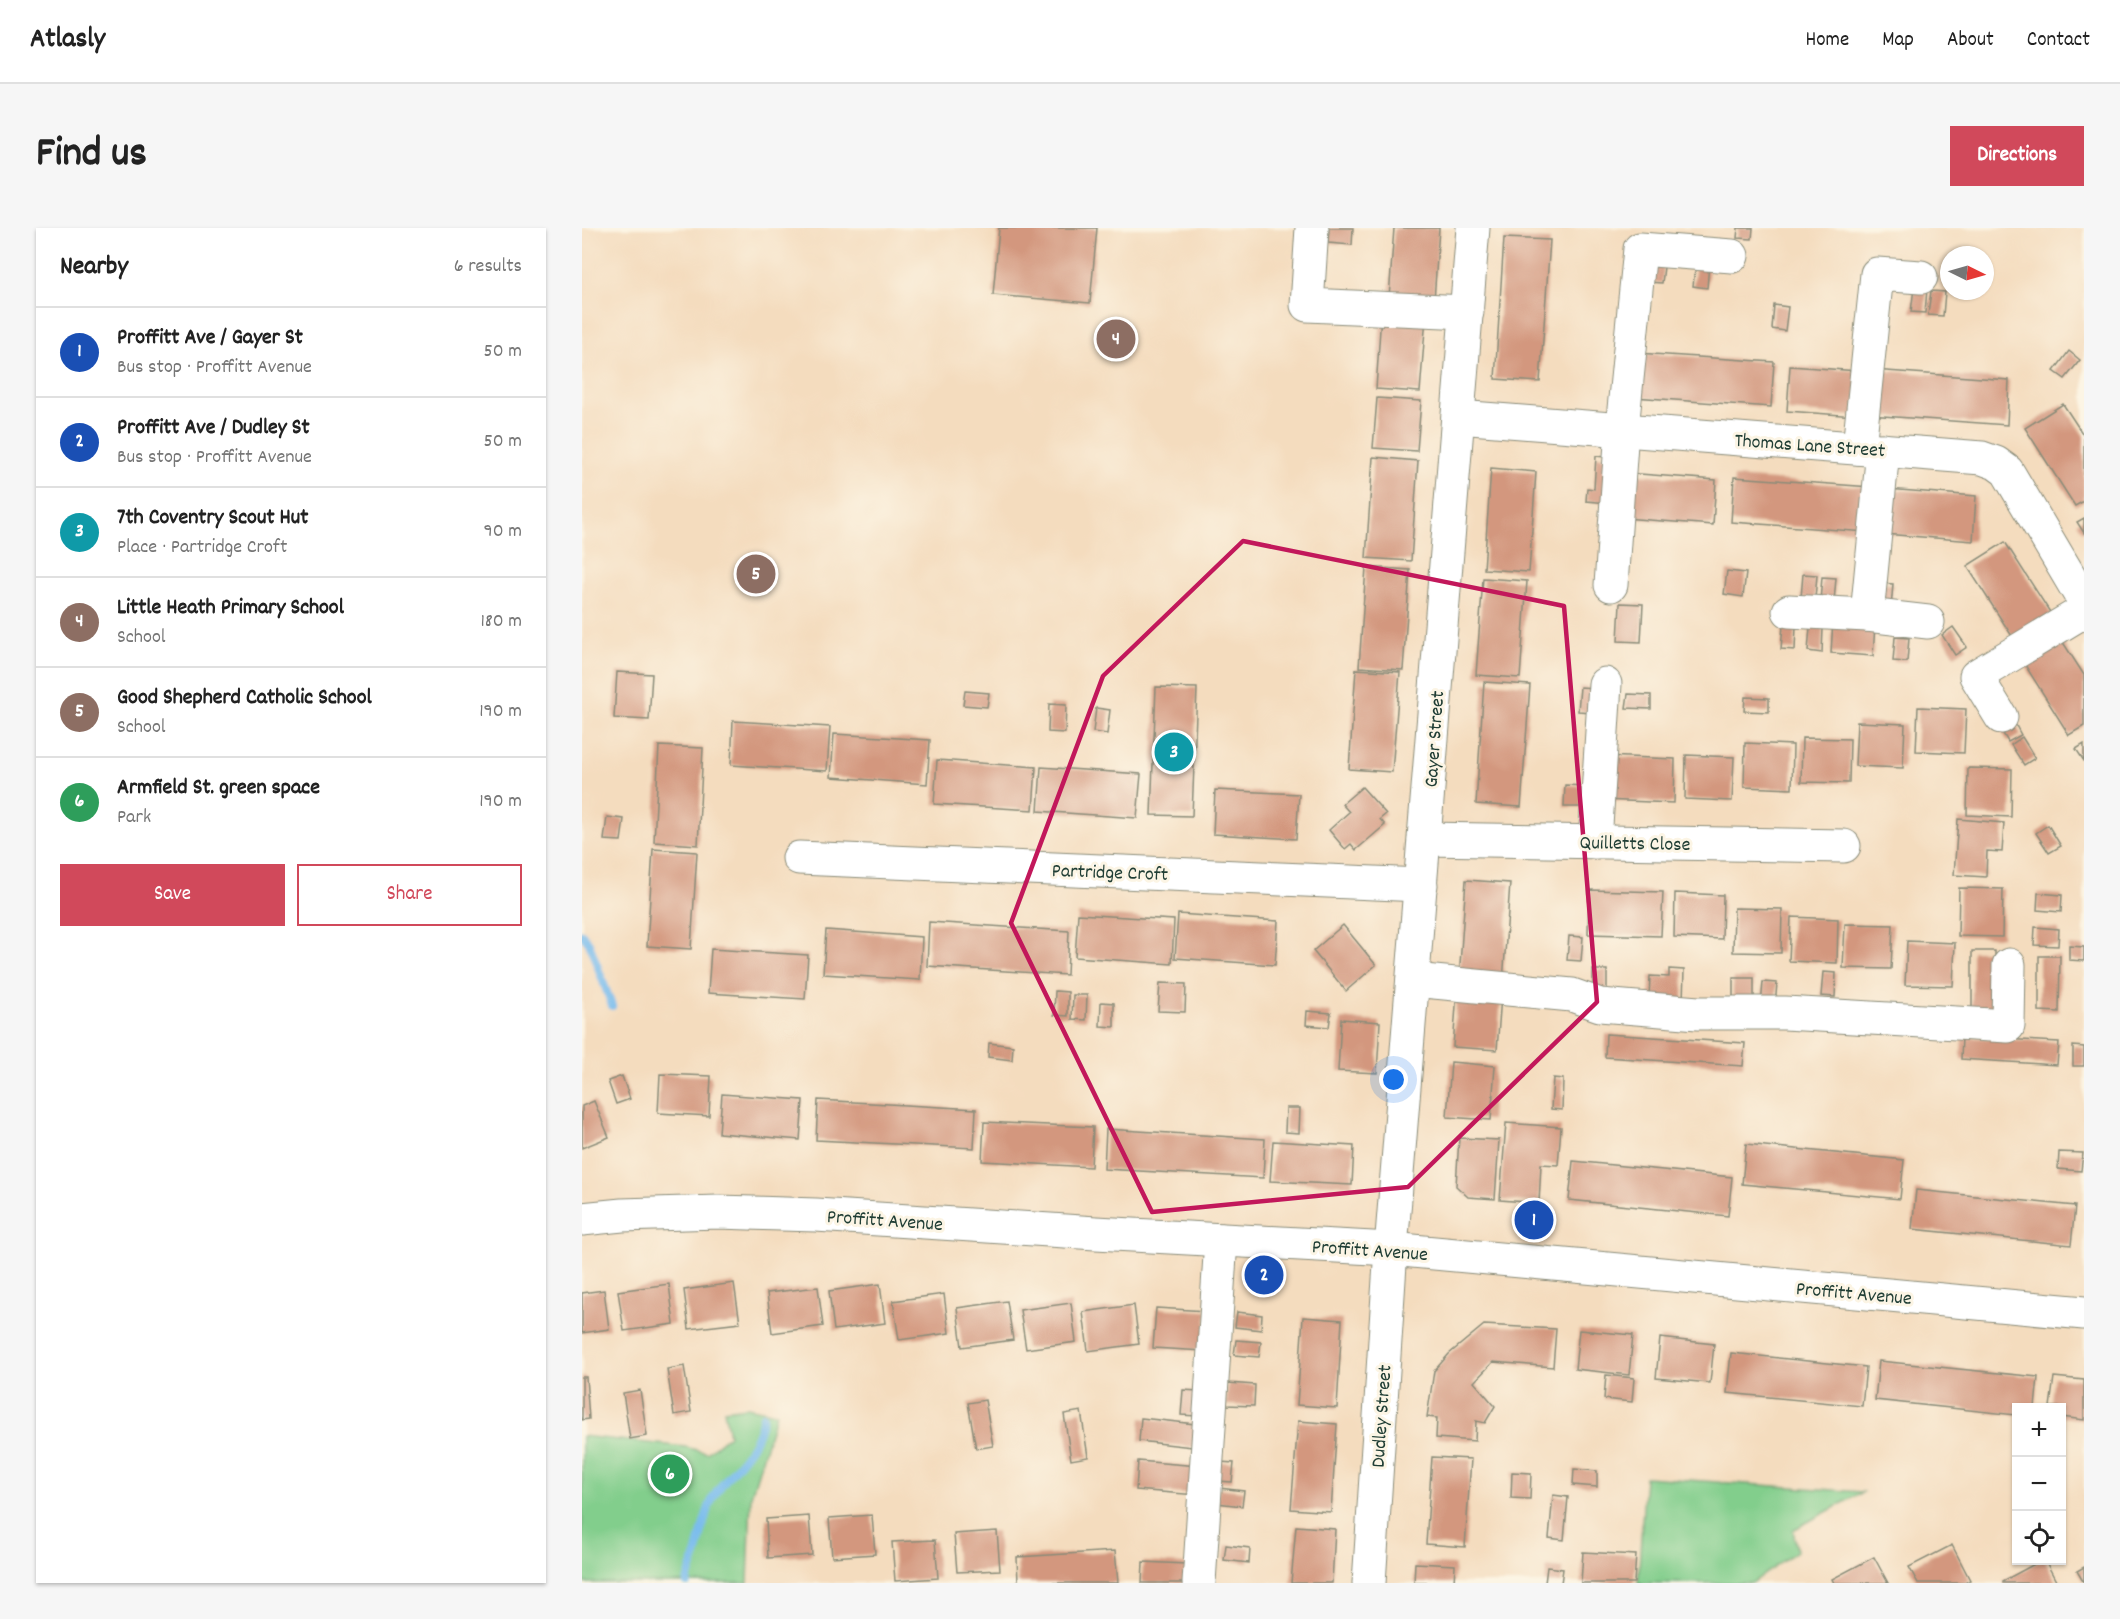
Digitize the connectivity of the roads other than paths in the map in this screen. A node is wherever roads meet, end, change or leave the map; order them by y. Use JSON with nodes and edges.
{"nodes":[{"id":1,"x":1312,"y":228,"type":"edge"},
{"id":2,"x":1473,"y":228,"type":"edge"},
{"id":3,"x":1732,"y":256,"type":"dead end"},
{"id":4,"x":1921,"y":277,"type":"dead end"},
{"id":5,"x":1467,"y":312,"type":"junction"},
{"id":6,"x":1458,"y":417,"type":"junction"},
{"id":7,"x":1622,"y":429,"type":"junction"},
{"id":8,"x":1871,"y":449,"type":"junction"},
{"id":9,"x":1611,"y":585,"type":"dead end"},
{"id":10,"x":2084,"y":601,"type":"edge"},
{"id":11,"x":2084,"y":610,"type":"edge"},
{"id":12,"x":1789,"y":611,"type":"dead end"},
{"id":13,"x":1867,"y":615,"type":"junction"},
{"id":14,"x":1928,"y":622,"type":"dead end"},
{"id":15,"x":1605,"y":684,"type":"dead end"},
{"id":16,"x":2001,"y":717,"type":"dead end"},
{"id":17,"x":1425,"y":839,"type":"junction"},
{"id":18,"x":1594,"y":842,"type":"junction"},
{"id":19,"x":1844,"y":846,"type":"dead end"},
{"id":20,"x":799,"y":858,"type":"dead end"},
{"id":21,"x":1421,"y":885,"type":"junction"},
{"id":22,"x":2009,"y":965,"type":"dead end"},
{"id":23,"x":1413,"y":980,"type":"junction"},
{"id":24,"x":582,"y":1219,"type":"edge"},
{"id":25,"x":1221,"y":1240,"type":"junction"},
{"id":26,"x":1391,"y":1249,"type":"junction"},
{"id":27,"x":2084,"y":1313,"type":"edge"},
{"id":28,"x":1199,"y":1583,"type":"edge"},
{"id":29,"x":1368,"y":1583,"type":"edge"}],
"edges":[{"from":1,"to":5,"type":"street"},
{"from":2,"to":5,"type":"street","name":"Gayer Street"},
{"from":3,"to":7,"type":"street"},
{"from":4,"to":8,"type":"street"},
{"from":5,"to":6,"type":"street","name":"Gayer Street"},
{"from":6,"to":7,"type":"street","name":"Thomas Lane Street"},
{"from":6,"to":17,"type":"street","name":"Gayer Street"},
{"from":7,"to":8,"type":"street","name":"Thomas Lane Street"},
{"from":7,"to":9,"type":"street"},
{"from":8,"to":10,"type":"street","name":"Thomas Lane Street"},
{"from":8,"to":13,"type":"street"},
{"from":11,"to":16,"type":"street"},
{"from":12,"to":13,"type":"street"},
{"from":13,"to":14,"type":"street"},
{"from":15,"to":18,"type":"street"},
{"from":17,"to":18,"type":"street","name":"Quilletts Close"},
{"from":17,"to":21,"type":"street","name":"Gayer Street"},
{"from":18,"to":19,"type":"street","name":"Quilletts Close"},
{"from":20,"to":21,"type":"street","name":"Partridge Croft"},
{"from":21,"to":23,"type":"street","name":"Gayer Street"},
{"from":22,"to":23,"type":"street"},
{"from":23,"to":26,"type":"street","name":"Gayer Street"},
{"from":24,"to":25,"type":"street","name":"Proffitt Avenue"},
{"from":25,"to":26,"type":"street","name":"Proffitt Avenue"},
{"from":25,"to":28,"type":"street"},
{"from":26,"to":27,"type":"street","name":"Proffitt Avenue"},
{"from":26,"to":29,"type":"street","name":"Dudley Street"}]}
